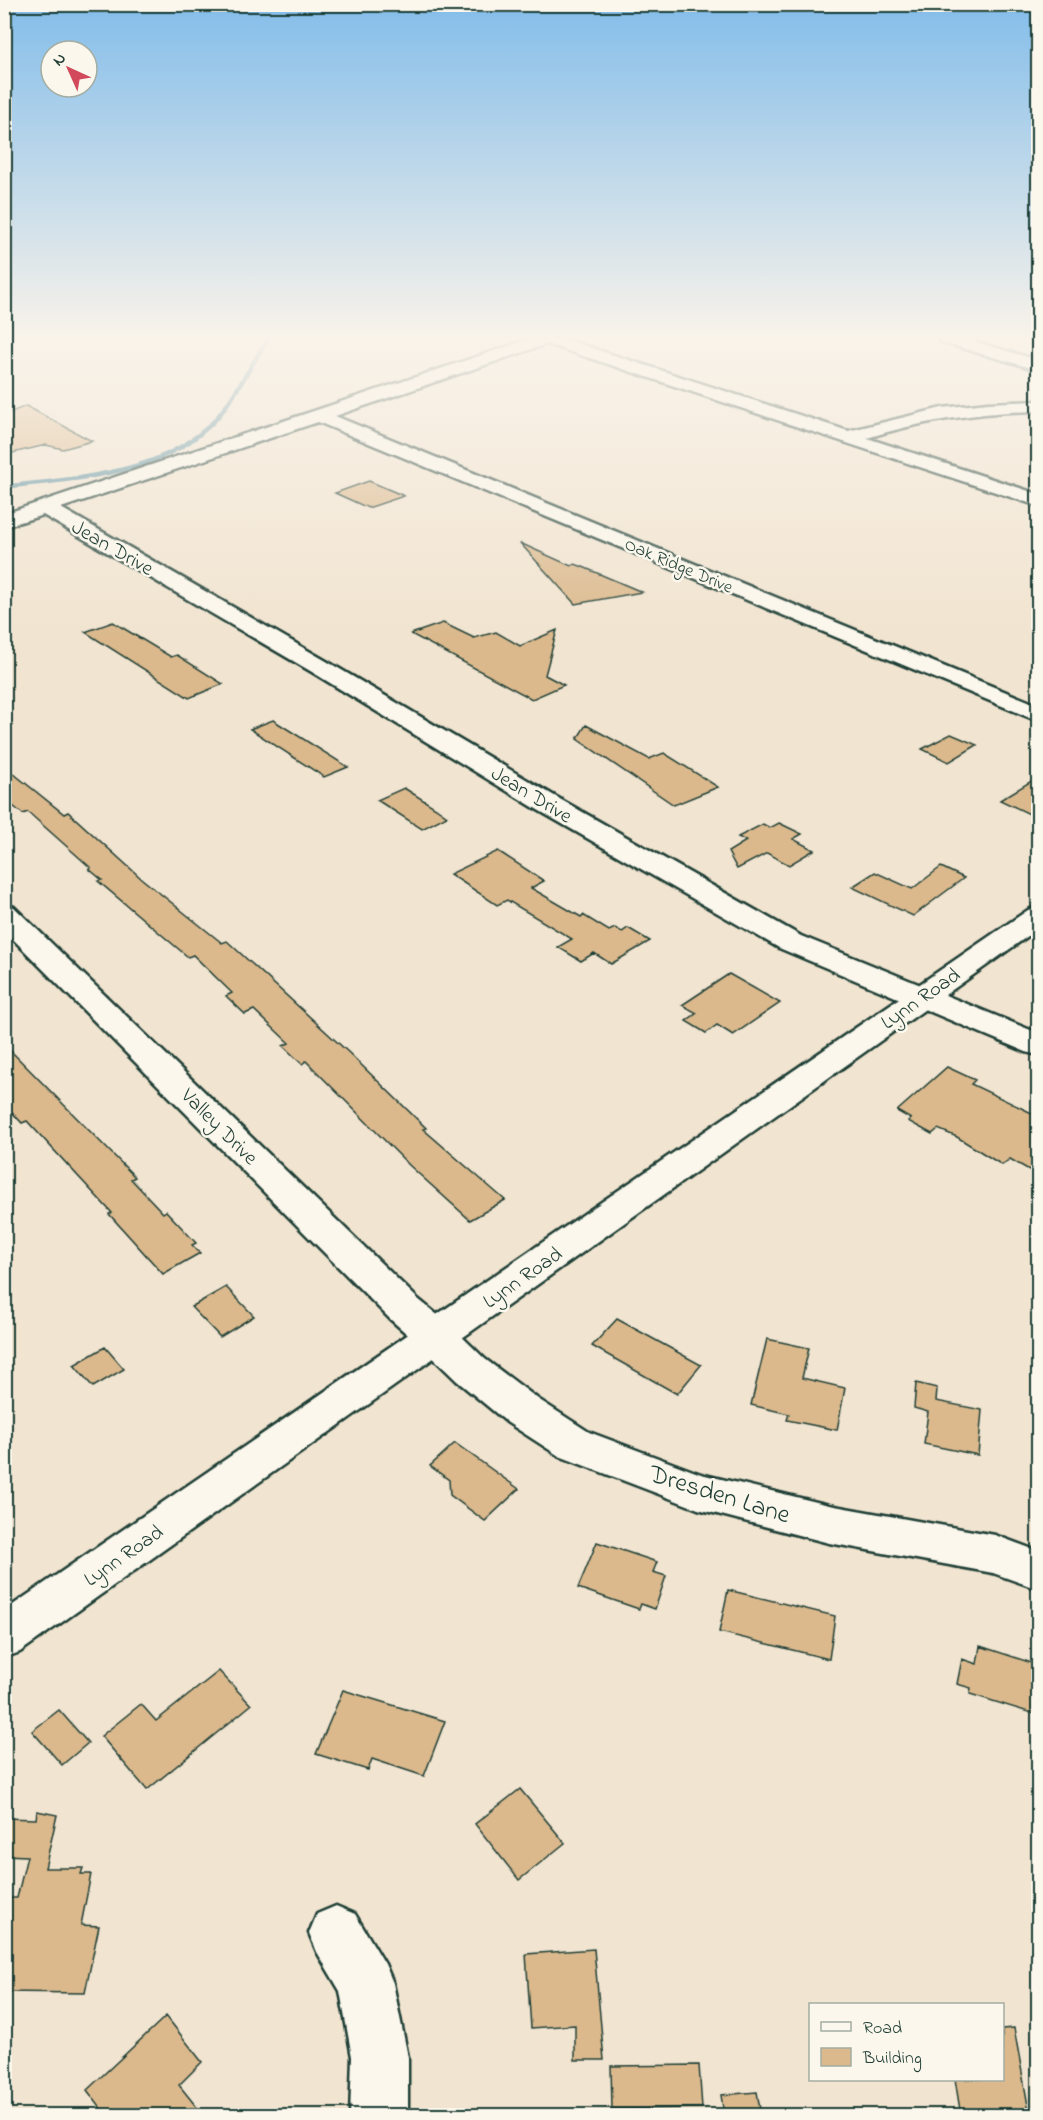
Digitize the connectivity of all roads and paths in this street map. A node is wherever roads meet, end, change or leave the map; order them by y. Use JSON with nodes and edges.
{"nodes":[{"id":1,"x":253,"y":438,"type":"edge"},
{"id":2,"x":372,"y":438,"type":"edge"},
{"id":3,"x":855,"y":438,"type":"edge"},
{"id":4,"x":1038,"y":500,"type":"edge"},
{"id":5,"x":44,"y":507,"type":"junction"},
{"id":6,"x":4,"y":521,"type":"edge"},
{"id":7,"x":1038,"y":714,"type":"edge"},
{"id":8,"x":4,"y":913,"type":"edge"},
{"id":9,"x":1038,"y":916,"type":"edge"},
{"id":10,"x":921,"y":996,"type":"junction"},
{"id":11,"x":1038,"y":1045,"type":"edge"},
{"id":12,"x":437,"y":1337,"type":"junction"},
{"id":13,"x":1038,"y":1570,"type":"edge"},
{"id":14,"x":4,"y":1637,"type":"edge"},
{"id":15,"x":336,"y":1933,"type":"dead end"},
{"id":16,"x":379,"y":2115,"type":"edge"}],
"edges":[{"from":1,"to":5,"type":"street"},
{"from":2,"to":7,"type":"street","name":"Oak Ridge Drive"},
{"from":3,"to":4,"type":"street"},
{"from":5,"to":6,"type":"street"},
{"from":5,"to":10,"type":"street","name":"Jean Drive"},
{"from":8,"to":12,"type":"street","name":"Valley Drive"},
{"from":9,"to":10,"type":"street","name":"Lynn Road"},
{"from":10,"to":11,"type":"street","name":"Jean Drive"},
{"from":10,"to":12,"type":"street","name":"Lynn Road"},
{"from":12,"to":13,"type":"street","name":"Dresden Lane"},
{"from":12,"to":14,"type":"street","name":"Lynn Road"},
{"from":15,"to":16,"type":"street"}]}
